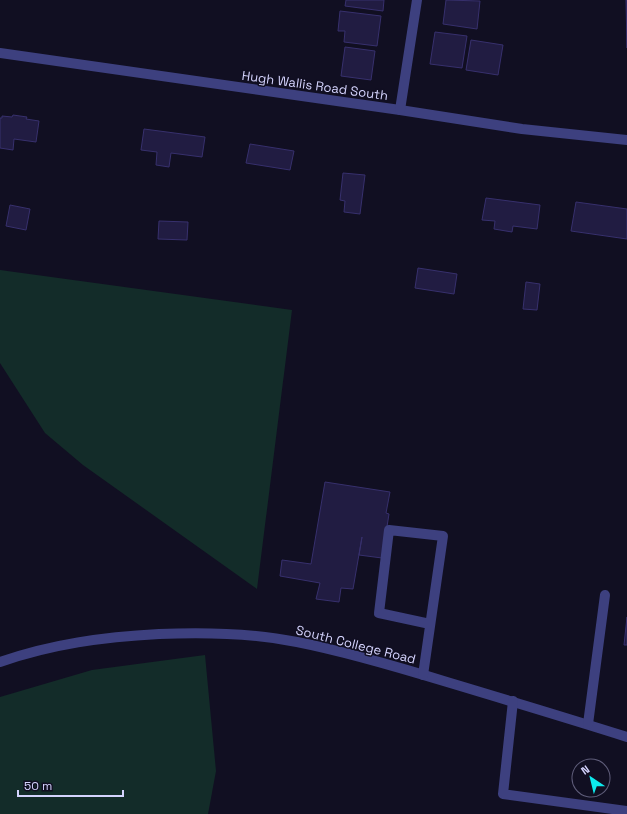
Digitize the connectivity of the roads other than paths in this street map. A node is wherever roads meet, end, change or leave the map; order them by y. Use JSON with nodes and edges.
{"nodes":[{"id":1,"x":417,"y":0,"type":"edge"},
{"id":2,"x":0,"y":53,"type":"edge"},
{"id":3,"x":400,"y":110,"type":"junction"},
{"id":4,"x":627,"y":140,"type":"edge"},
{"id":5,"x":605,"y":595,"type":"dead end"},
{"id":6,"x":430,"y":624,"type":"junction"},
{"id":7,"x":0,"y":662,"type":"edge"},
{"id":8,"x":423,"y":675,"type":"junction"},
{"id":9,"x":513,"y":701,"type":"junction"},
{"id":10,"x":588,"y":724,"type":"junction"},
{"id":11,"x":627,"y":737,"type":"edge"},
{"id":12,"x":627,"y":811,"type":"edge"}],
"edges":[{"from":1,"to":3,"type":"street"},
{"from":2,"to":3,"type":"street","name":"Hugh Wallis Road South"},
{"from":3,"to":4,"type":"street","name":"Hugh Wallis Road South"},
{"from":5,"to":10,"type":"street"},
{"from":6,"to":6,"type":"street"},
{"from":6,"to":8,"type":"street"},
{"from":7,"to":8,"type":"street","name":"South College Road"},
{"from":8,"to":9,"type":"street","name":"South College Road"},
{"from":9,"to":10,"type":"street","name":"South College Road"},
{"from":9,"to":12,"type":"street"},
{"from":10,"to":11,"type":"street","name":"South College Road"}]}
